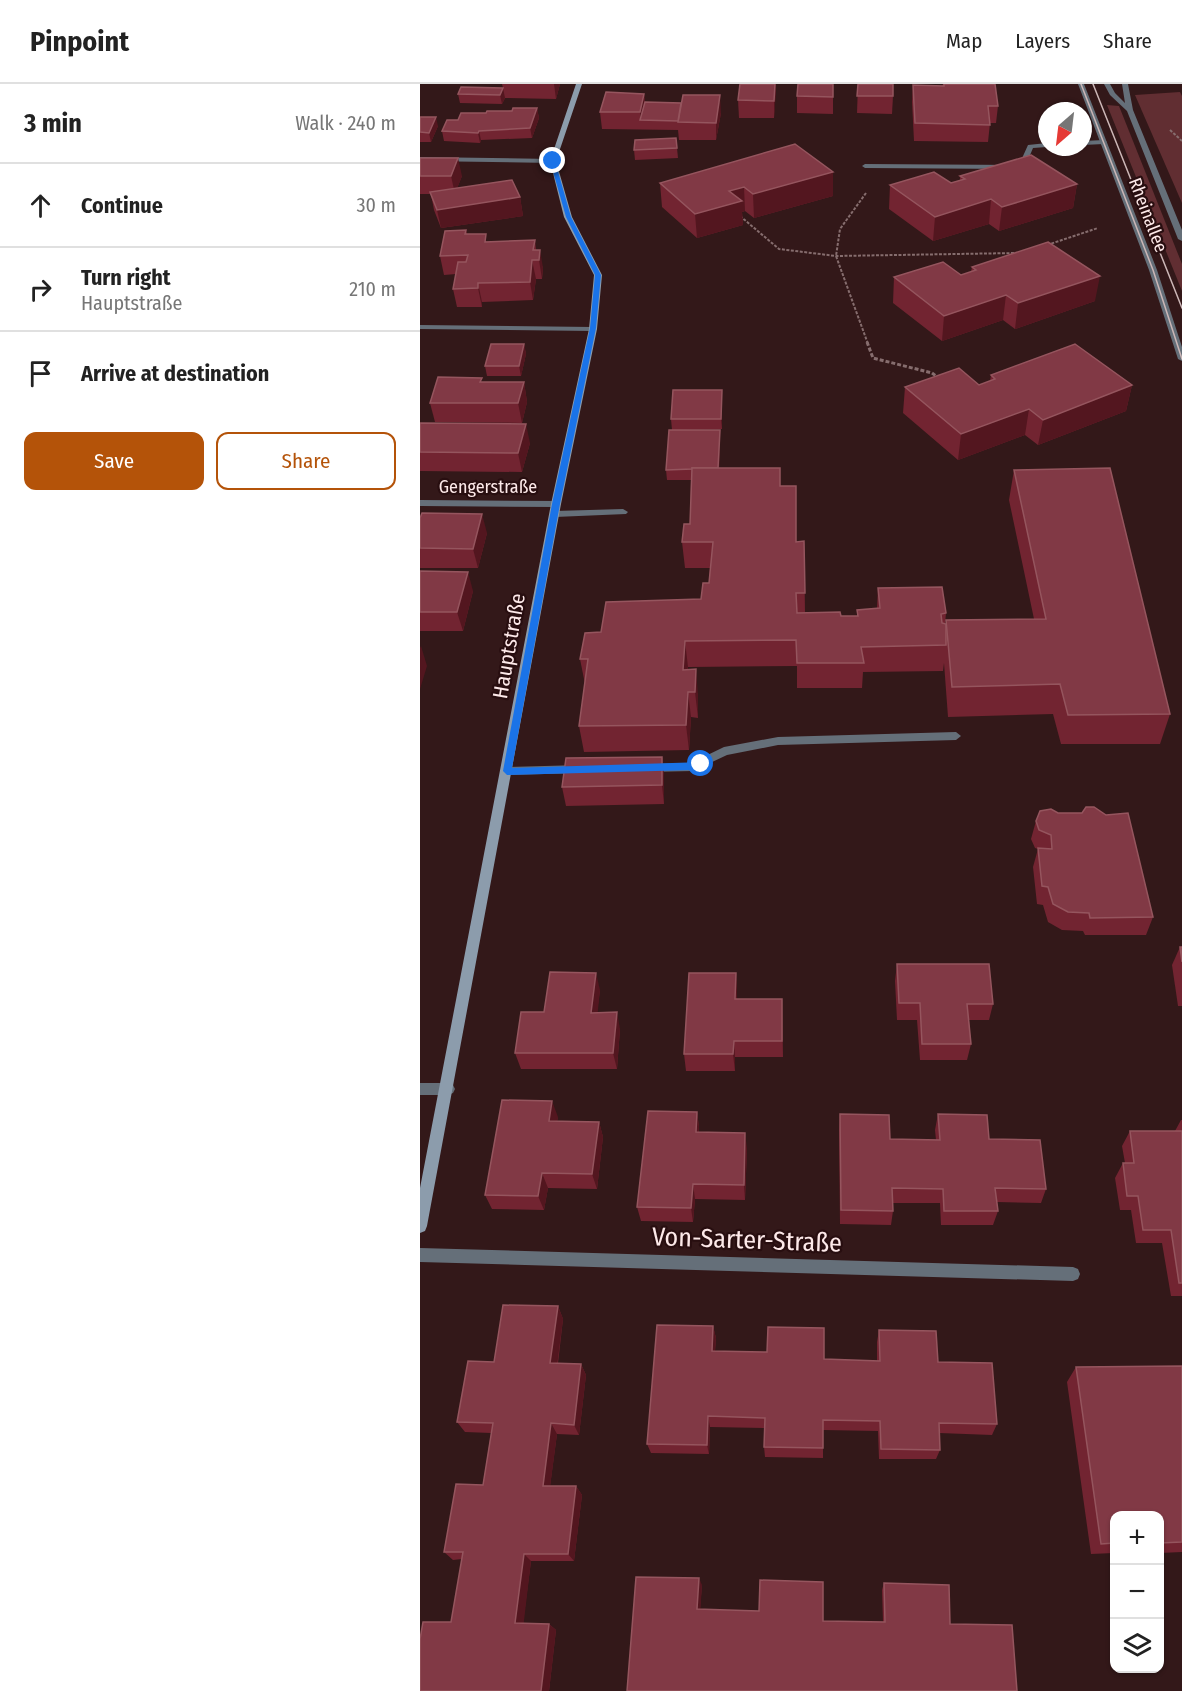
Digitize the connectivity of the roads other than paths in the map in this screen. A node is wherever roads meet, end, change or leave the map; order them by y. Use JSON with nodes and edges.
{"nodes":[{"id":1,"x":579,"y":84,"type":"edge"},
{"id":2,"x":1081,"y":84,"type":"edge"},
{"id":3,"x":1107,"y":84,"type":"edge"},
{"id":4,"x":1125,"y":84,"type":"edge"},
{"id":5,"x":1130,"y":111,"type":"junction"},
{"id":6,"x":1104,"y":142,"type":"junction"},
{"id":7,"x":1092,"y":143,"type":"edge"},
{"id":8,"x":1038,"y":146,"type":"edge"},
{"id":9,"x":420,"y":159,"type":"edge"},
{"id":10,"x":553,"y":161,"type":"junction"},
{"id":11,"x":866,"y":166,"type":"dead end"},
{"id":12,"x":1182,"y":238,"type":"edge"},
{"id":13,"x":420,"y":327,"type":"edge"},
{"id":14,"x":593,"y":328,"type":"junction"},
{"id":15,"x":1182,"y":359,"type":"edge"},
{"id":16,"x":420,"y":503,"type":"edge"},
{"id":17,"x":555,"y":509,"type":"junction"},
{"id":18,"x":623,"y":512,"type":"dead end"},
{"id":19,"x":956,"y":736,"type":"dead end"},
{"id":20,"x":633,"y":768,"type":"edge"},
{"id":21,"x":598,"y":769,"type":"edge"},
{"id":22,"x":507,"y":771,"type":"junction"},
{"id":23,"x":420,"y":1089,"type":"edge"},
{"id":24,"x":448,"y":1089,"type":"junction"},
{"id":25,"x":420,"y":1226,"type":"edge"},
{"id":26,"x":420,"y":1255,"type":"edge"},
{"id":27,"x":1073,"y":1274,"type":"dead end"}],
"edges":[{"from":1,"to":10,"type":"main road"},
{"from":2,"to":6,"type":"street","name":"Rheinallee"},
{"from":3,"to":5,"type":"street"},
{"from":4,"to":5,"type":"street"},
{"from":5,"to":12,"type":"street","name":"Rheinallee"},
{"from":6,"to":7,"type":"street"},
{"from":6,"to":15,"type":"street","name":"Rheinallee"},
{"from":8,"to":11,"type":"street"},
{"from":9,"to":10,"type":"street"},
{"from":10,"to":14,"type":"main road","name":"Hauptstraße"},
{"from":13,"to":14,"type":"street"},
{"from":14,"to":17,"type":"main road","name":"Hauptstraße"},
{"from":16,"to":17,"type":"street","name":"Gengerstraße"},
{"from":17,"to":18,"type":"street","name":"Gengerstraße"},
{"from":17,"to":22,"type":"main road","name":"Hauptstraße"},
{"from":19,"to":20,"type":"street"},
{"from":21,"to":22,"type":"street"},
{"from":22,"to":24,"type":"main road","name":"Hauptstraße"},
{"from":23,"to":24,"type":"street"},
{"from":24,"to":25,"type":"main road","name":"Hauptstraße"},
{"from":26,"to":27,"type":"street","name":"Von-Sarter-Straße"}]}
